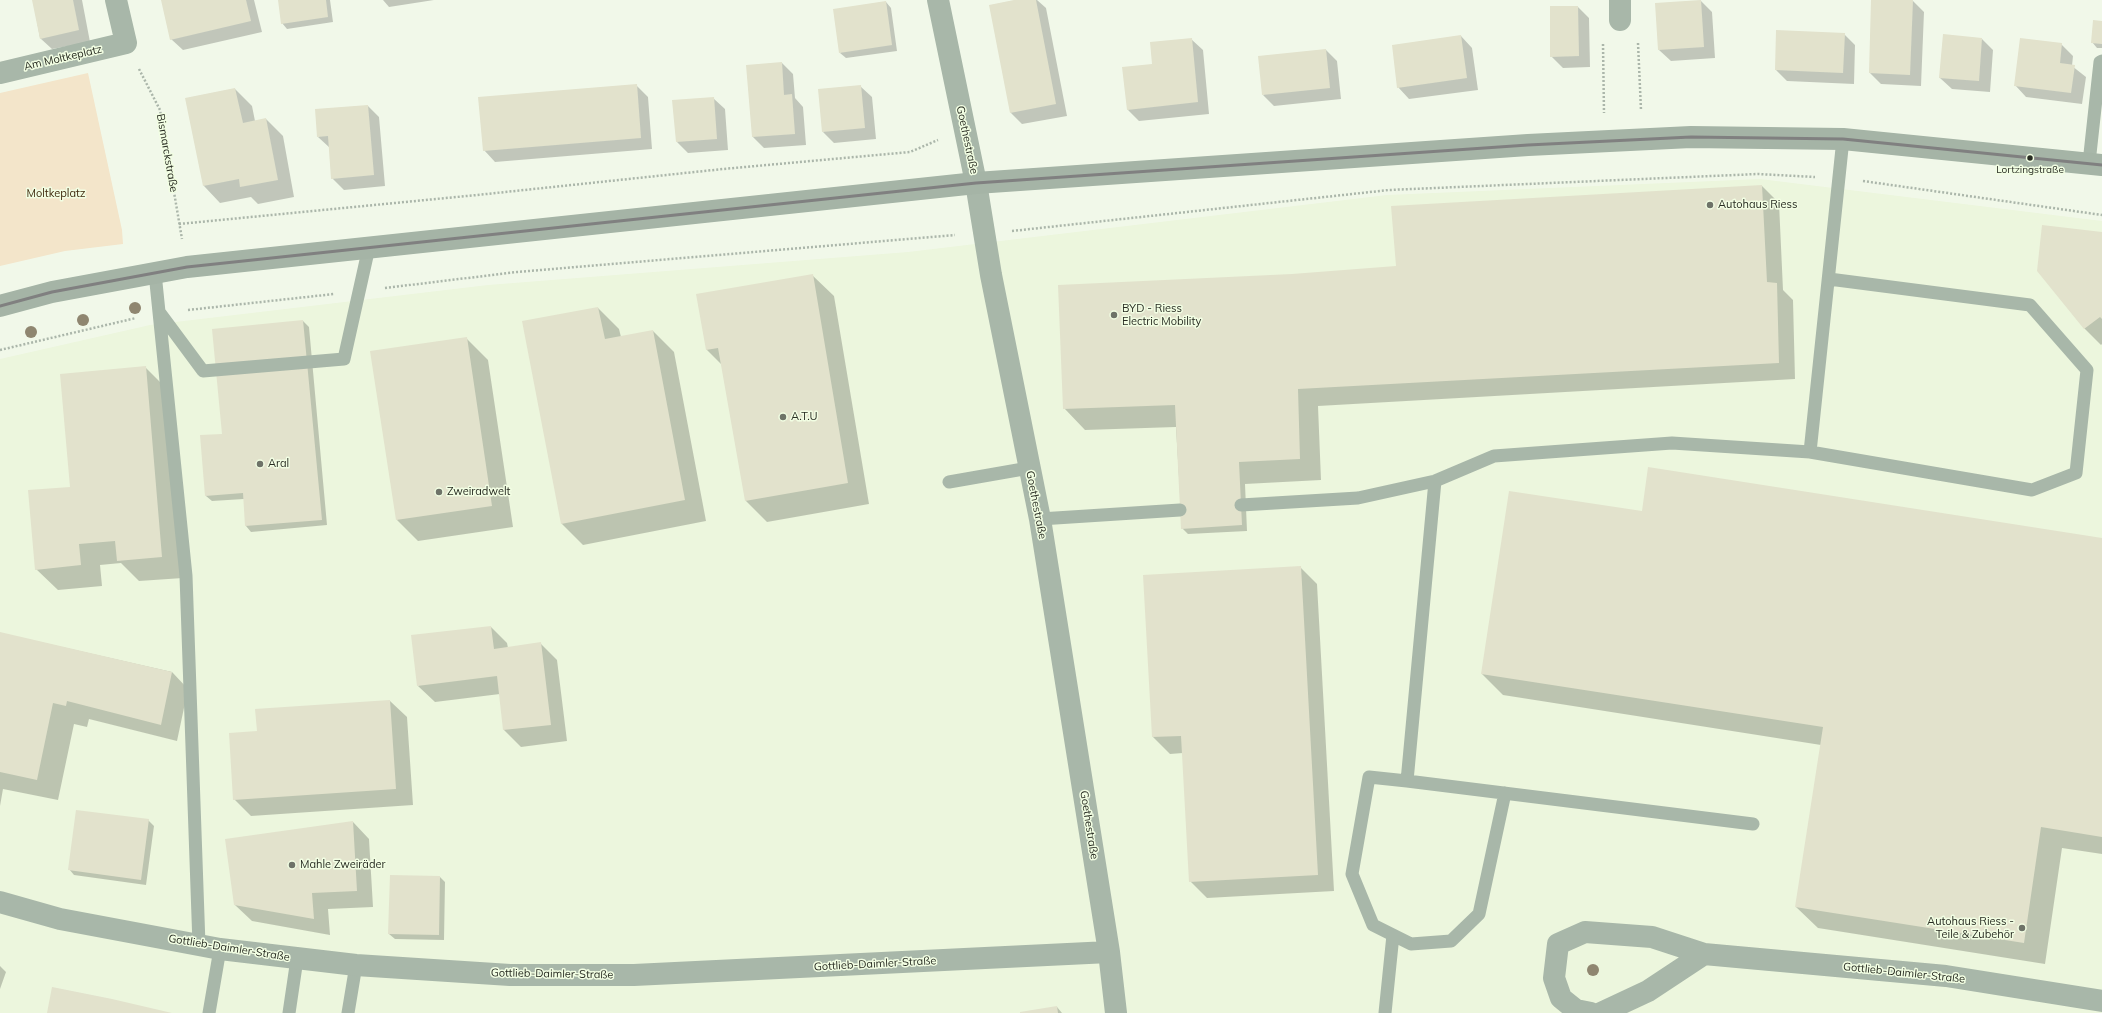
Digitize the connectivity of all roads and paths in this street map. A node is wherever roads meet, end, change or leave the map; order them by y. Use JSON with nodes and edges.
{"nodes":[{"id":1,"x":116,"y":0,"type":"edge"},
{"id":2,"x":938,"y":0,"type":"edge"},
{"id":3,"x":1620,"y":10,"type":"edge"},
{"id":4,"x":126,"y":43,"type":"junction"},
{"id":5,"x":2102,"y":61,"type":"edge"},
{"id":6,"x":0,"y":73,"type":"edge"},
{"id":7,"x":964,"y":128,"type":"junction"},
{"id":8,"x":1843,"y":138,"type":"junction"},
{"id":9,"x":1642,"y":140,"type":"junction"},
{"id":10,"x":1604,"y":141,"type":"junction"},
{"id":11,"x":2096,"y":164,"type":"edge"},
{"id":12,"x":1838,"y":178,"type":"junction"},
{"id":13,"x":976,"y":183,"type":"junction"},
{"id":14,"x":2102,"y":215,"type":"edge"},
{"id":15,"x":179,"y":224,"type":"junction"},
{"id":16,"x":983,"y":233,"type":"junction"},
{"id":17,"x":368,"y":247,"type":"junction"},
{"id":18,"x":187,"y":267,"type":"junction"},
{"id":19,"x":155,"y":272,"type":"junction"},
{"id":20,"x":1829,"y":279,"type":"junction"},
{"id":21,"x":359,"y":291,"type":"junction"},
{"id":22,"x":0,"y":306,"type":"edge"},
{"id":23,"x":160,"y":313,"type":"junction"},
{"id":24,"x":0,"y":350,"type":"edge"},
{"id":25,"x":1810,"y":452,"type":"junction"},
{"id":26,"x":1029,"y":468,"type":"junction"},
{"id":27,"x":1435,"y":481,"type":"junction"},
{"id":28,"x":949,"y":482,"type":"dead end"},
{"id":29,"x":1241,"y":505,"type":"dead end"},
{"id":30,"x":1180,"y":510,"type":"dead end"},
{"id":31,"x":1040,"y":518,"type":"junction"},
{"id":32,"x":1407,"y":781,"type":"junction"},
{"id":33,"x":1505,"y":793,"type":"junction"},
{"id":34,"x":1753,"y":824,"type":"dead end"},
{"id":35,"x":0,"y":902,"type":"edge"},
{"id":36,"x":1393,"y":935,"type":"junction"},
{"id":37,"x":210,"y":947,"type":"junction"},
{"id":38,"x":1109,"y":952,"type":"junction"},
{"id":39,"x":1704,"y":954,"type":"junction"},
{"id":40,"x":297,"y":959,"type":"junction"},
{"id":41,"x":356,"y":965,"type":"junction"},
{"id":42,"x":2102,"y":1001,"type":"edge"},
{"id":43,"x":1581,"y":1012,"type":"edge"},
{"id":44,"x":209,"y":1013,"type":"edge"},
{"id":45,"x":289,"y":1013,"type":"edge"},
{"id":46,"x":348,"y":1013,"type":"edge"},
{"id":47,"x":1116,"y":1013,"type":"edge"},
{"id":48,"x":1385,"y":1013,"type":"edge"},
{"id":49,"x":1601,"y":1013,"type":"edge"}],
"edges":[{"from":1,"to":4,"type":"street"},
{"from":2,"to":7,"type":"street","name":"Goethestraße"},
{"from":3,"to":9,"type":"path"},
{"from":3,"to":10,"type":"path"},
{"from":4,"to":6,"type":"street","name":"Am Moltkeplatz"},
{"from":4,"to":15,"type":"path","name":"Bismarckstraße"},
{"from":5,"to":11,"type":"lane"},
{"from":7,"to":13,"type":"street","name":"Goethestraße"},
{"from":7,"to":15,"type":"path"},
{"from":8,"to":9,"type":"main road"},
{"from":8,"to":11,"type":"main road"},
{"from":8,"to":12,"type":"lane"},
{"from":9,"to":10,"type":"main road"},
{"from":10,"to":13,"type":"main road"},
{"from":12,"to":14,"type":"path"},
{"from":12,"to":16,"type":"path"},
{"from":12,"to":20,"type":"lane"},
{"from":13,"to":16,"type":"street","name":"Goethestraße"},
{"from":13,"to":17,"type":"main road"},
{"from":15,"to":18,"type":"path","name":"Bismarckstraße"},
{"from":16,"to":21,"type":"path"},
{"from":16,"to":26,"type":"street","name":"Goethestraße"},
{"from":17,"to":18,"type":"main road"},
{"from":17,"to":21,"type":"lane"},
{"from":18,"to":19,"type":"main road"},
{"from":19,"to":22,"type":"main road"},
{"from":19,"to":23,"type":"lane"},
{"from":20,"to":25,"type":"lane"},
{"from":20,"to":25,"type":"lane"},
{"from":21,"to":23,"type":"path"},
{"from":21,"to":23,"type":"lane"},
{"from":23,"to":24,"type":"path"},
{"from":23,"to":37,"type":"lane"},
{"from":25,"to":27,"type":"lane"},
{"from":26,"to":28,"type":"lane"},
{"from":26,"to":31,"type":"street","name":"Goethestraße"},
{"from":27,"to":29,"type":"lane"},
{"from":27,"to":32,"type":"lane"},
{"from":30,"to":31,"type":"lane"},
{"from":31,"to":38,"type":"street","name":"Goethestraße"},
{"from":32,"to":33,"type":"lane"},
{"from":32,"to":36,"type":"lane"},
{"from":33,"to":34,"type":"lane"},
{"from":33,"to":36,"type":"lane"},
{"from":35,"to":37,"type":"street","name":"Gottlieb-Daimler-Straße"},
{"from":36,"to":48,"type":"lane"},
{"from":37,"to":40,"type":"street","name":"Gottlieb-Daimler-Straße"},
{"from":37,"to":44,"type":"lane"},
{"from":38,"to":41,"type":"street","name":"Gottlieb-Daimler-Straße"},
{"from":38,"to":47,"type":"street","name":"Goethestraße"},
{"from":39,"to":42,"type":"street","name":"Gottlieb-Daimler-Straße"},
{"from":39,"to":43,"type":"street","name":"Gottlieb-Daimler-Straße"},
{"from":39,"to":49,"type":"street"},
{"from":40,"to":41,"type":"street","name":"Gottlieb-Daimler-Straße"},
{"from":40,"to":45,"type":"lane"},
{"from":41,"to":46,"type":"lane"}]}
